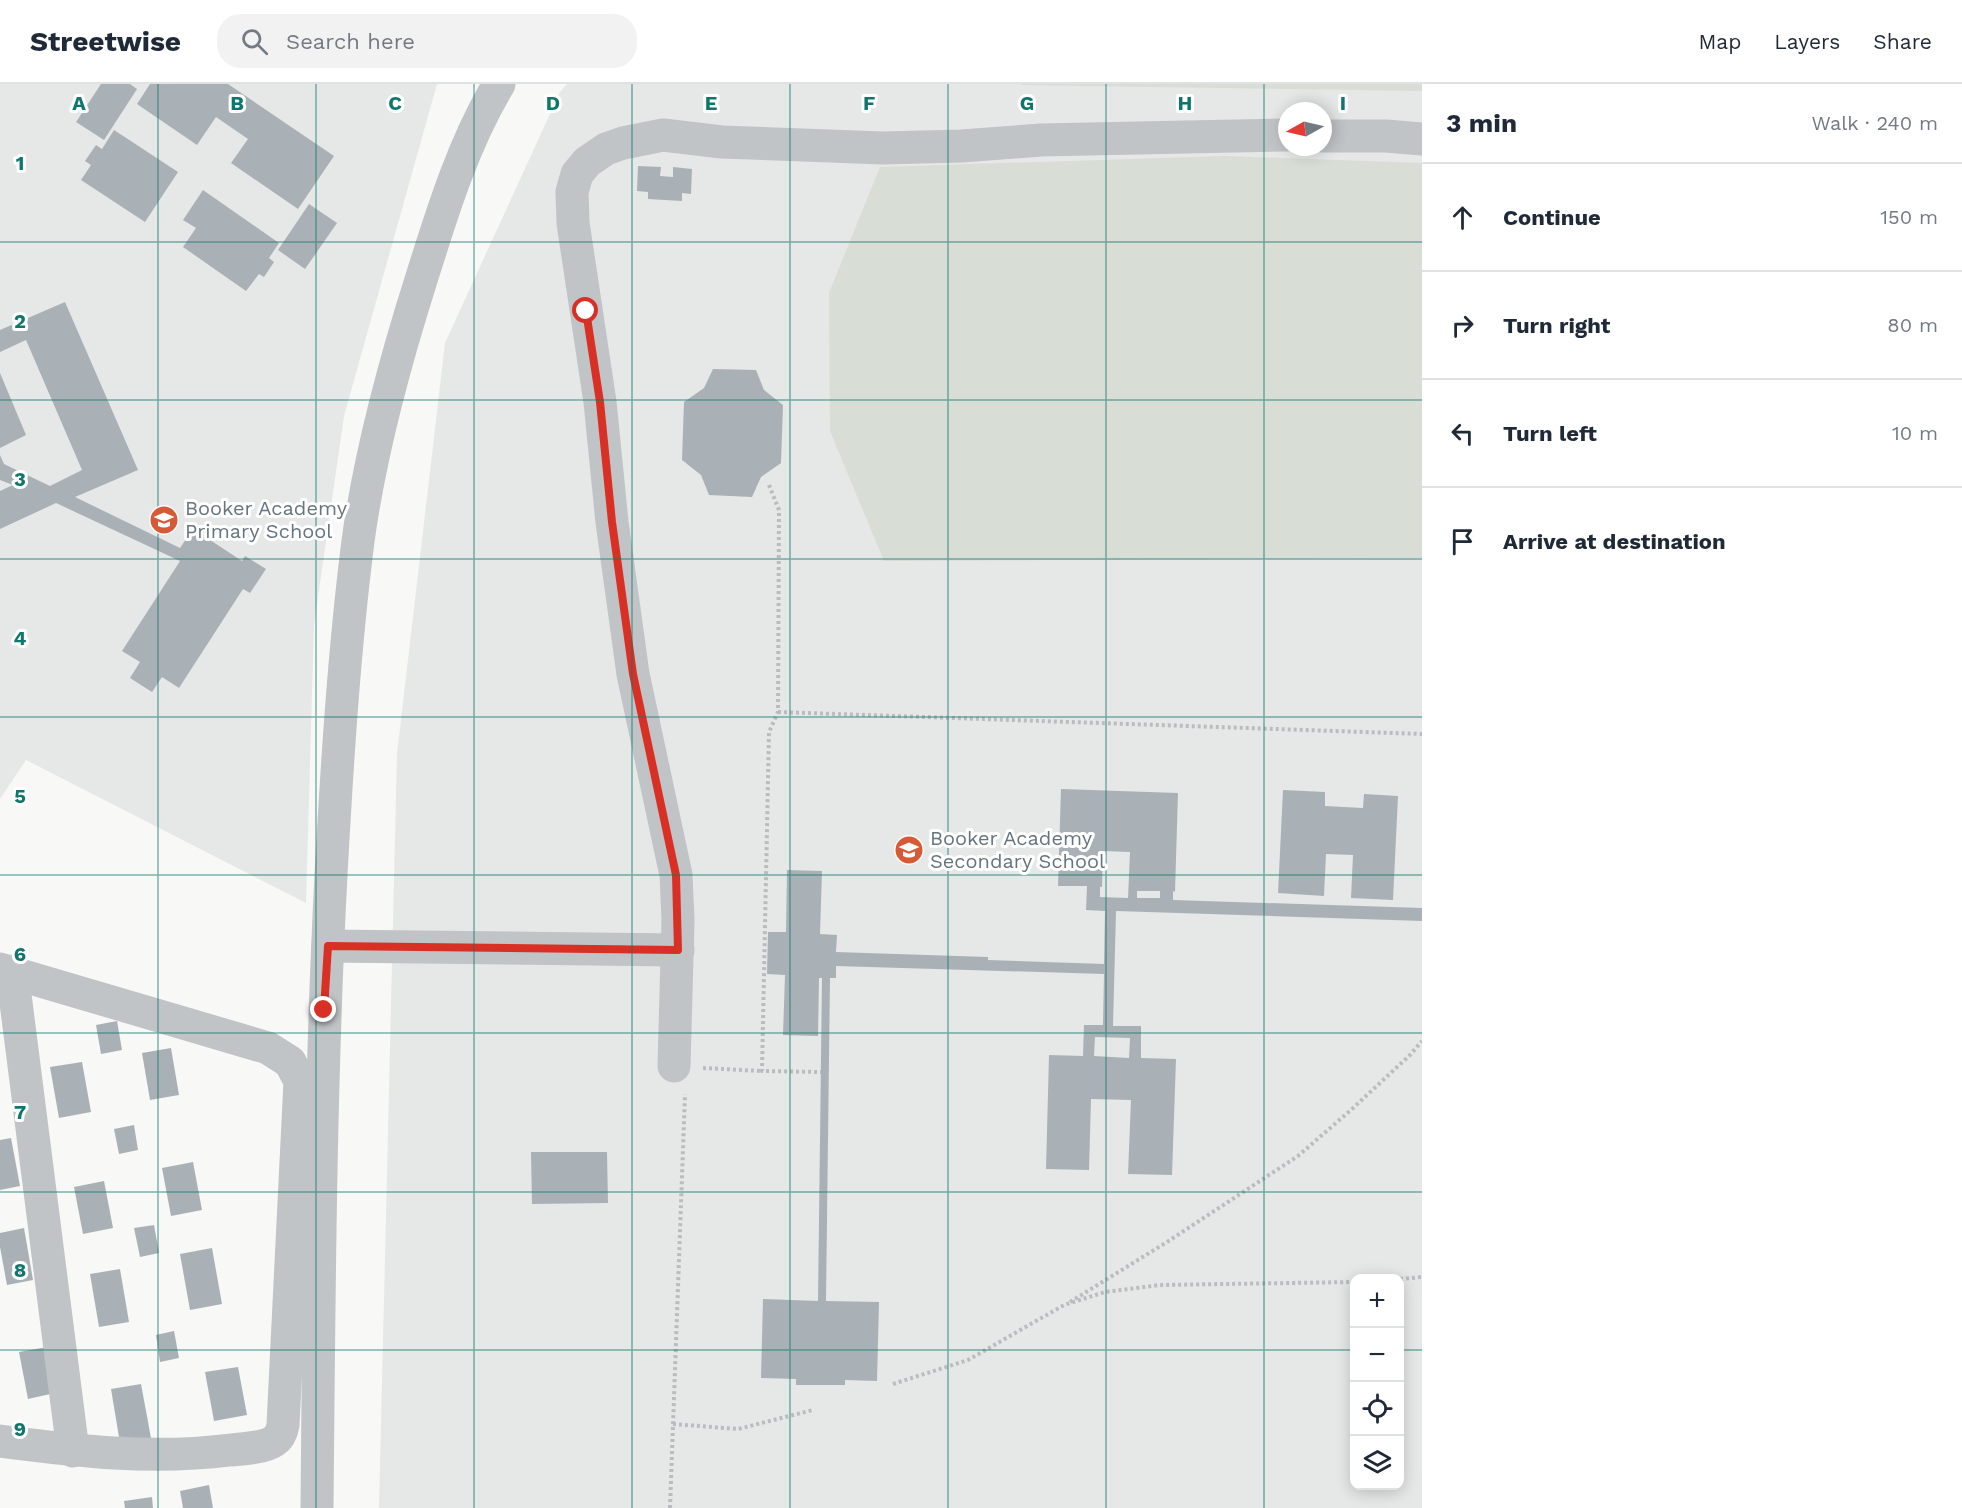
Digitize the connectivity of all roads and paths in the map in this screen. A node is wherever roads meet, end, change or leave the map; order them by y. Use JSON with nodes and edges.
{"nodes":[{"id":1,"x":499,"y":84,"type":"edge"},
{"id":2,"x":1278,"y":135,"type":"edge"},
{"id":3,"x":1332,"y":136,"type":"edge"},
{"id":4,"x":1422,"y":139,"type":"edge"},
{"id":5,"x":769,"y":484,"type":"dead end"},
{"id":6,"x":778,"y":712,"type":"junction"},
{"id":7,"x":1422,"y":734,"type":"edge"},
{"id":8,"x":328,"y":946,"type":"junction"},
{"id":9,"x":678,"y":950,"type":"junction"},
{"id":10,"x":6,"y":970,"type":"edge"},
{"id":11,"x":1422,"y":1041,"type":"edge"},
{"id":12,"x":762,"y":1071,"type":"junction"},
{"id":13,"x":821,"y":1072,"type":"dead end"},
{"id":14,"x":686,"y":1075,"type":"junction"},
{"id":15,"x":1422,"y":1277,"type":"edge"},
{"id":16,"x":1404,"y":1279,"type":"edge"},
{"id":17,"x":1350,"y":1282,"type":"edge"},
{"id":18,"x":1064,"y":1305,"type":"junction"},
{"id":19,"x":893,"y":1384,"type":"dead end"},
{"id":20,"x":813,"y":1410,"type":"dead end"},
{"id":21,"x":673,"y":1424,"type":"junction"},
{"id":22,"x":0,"y":1441,"type":"edge"},
{"id":23,"x":73,"y":1450,"type":"junction"},
{"id":24,"x":317,"y":1508,"type":"edge"},
{"id":25,"x":670,"y":1508,"type":"edge"}],
"edges":[{"from":1,"to":8,"type":"street"},
{"from":2,"to":9,"type":"street"},
{"from":3,"to":4,"type":"street"},
{"from":5,"to":6,"type":"path"},
{"from":6,"to":7,"type":"path"},
{"from":6,"to":12,"type":"path"},
{"from":8,"to":9,"type":"street"},
{"from":8,"to":24,"type":"street"},
{"from":9,"to":14,"type":"street"},
{"from":10,"to":23,"type":"street"},
{"from":10,"to":23,"type":"street"},
{"from":11,"to":18,"type":"path"},
{"from":12,"to":13,"type":"path"},
{"from":12,"to":14,"type":"path"},
{"from":14,"to":21,"type":"path"},
{"from":15,"to":16,"type":"path"},
{"from":17,"to":18,"type":"path"},
{"from":18,"to":19,"type":"path"},
{"from":20,"to":21,"type":"path"},
{"from":21,"to":25,"type":"path"},
{"from":22,"to":23,"type":"street"}]}
